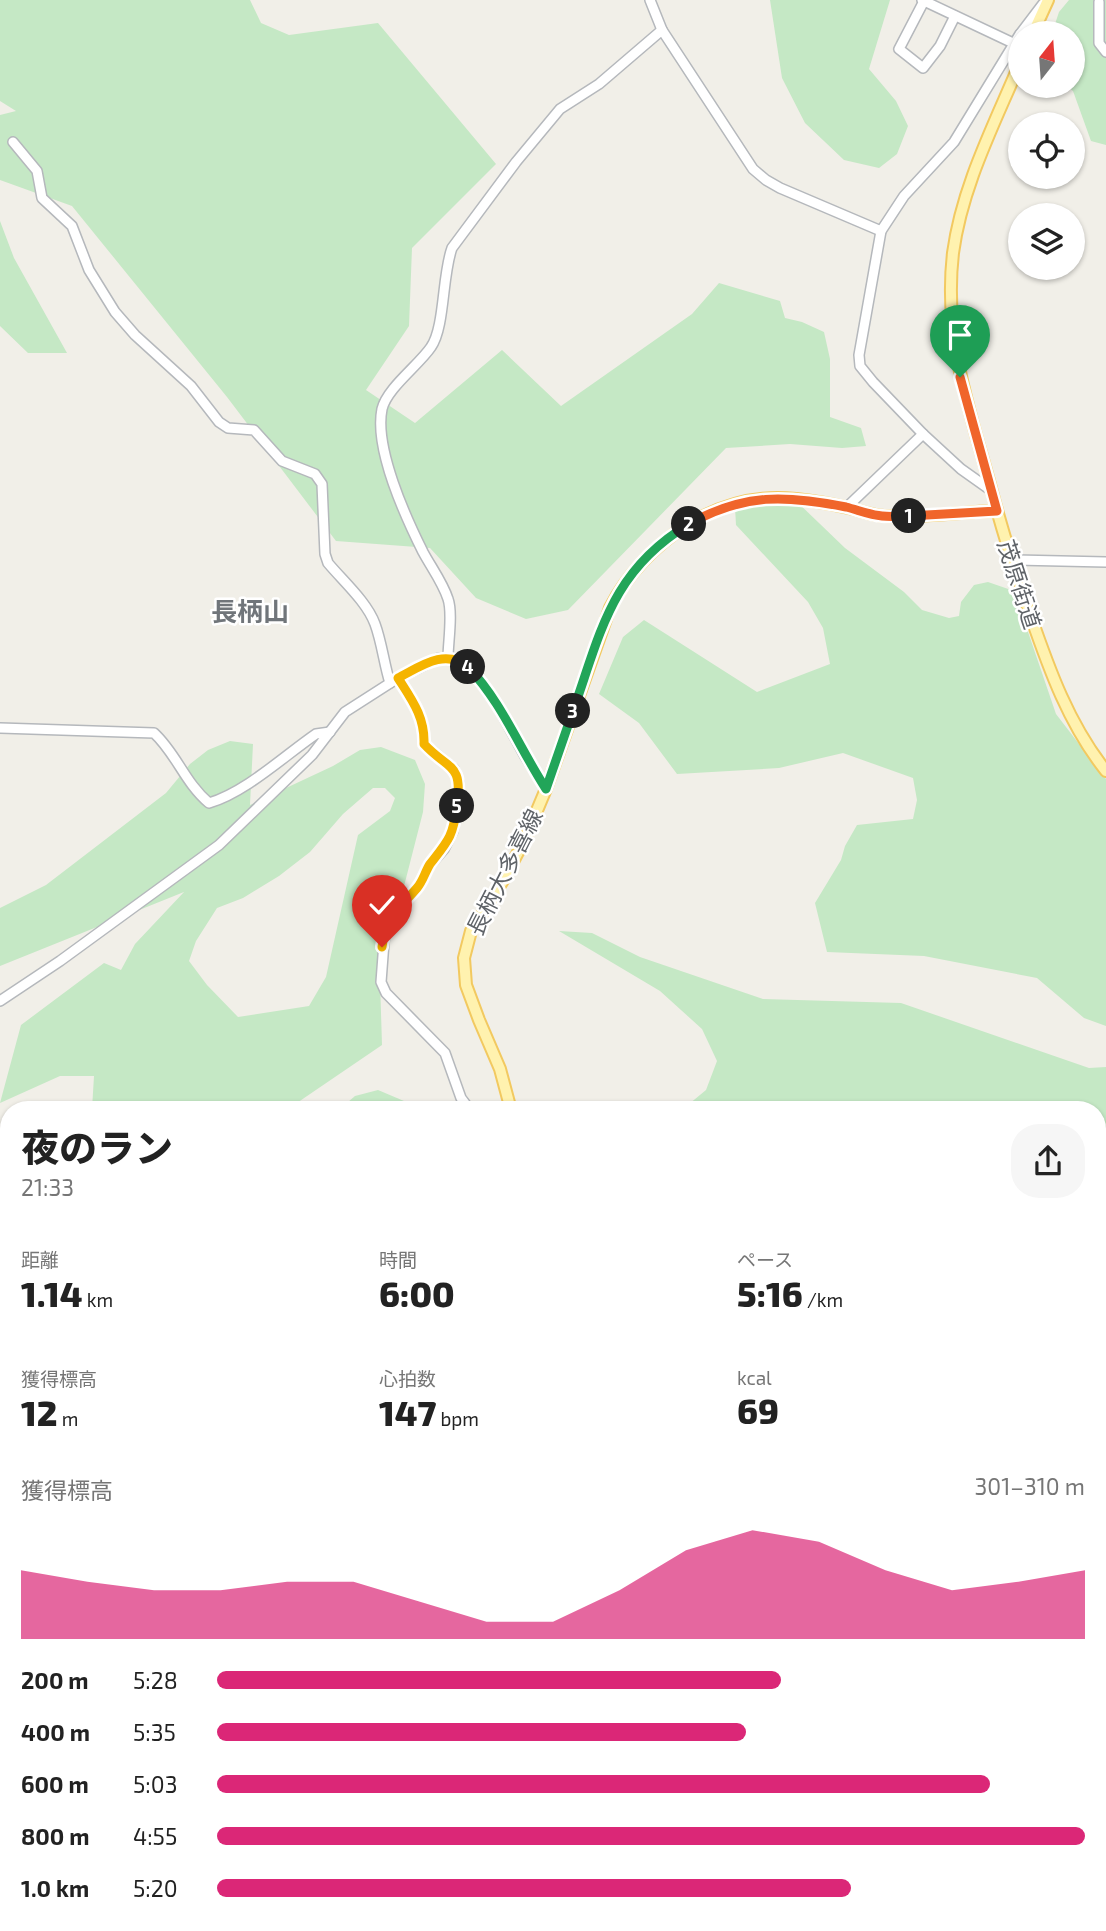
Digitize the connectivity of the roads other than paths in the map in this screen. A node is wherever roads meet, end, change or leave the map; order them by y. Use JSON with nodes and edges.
{"nodes":[{"id":1,"x":650,"y":0,"type":"edge"},
{"id":2,"x":1047,"y":0,"type":"edge"},
{"id":3,"x":923,"y":1,"type":"edge"},
{"id":4,"x":1099,"y":1,"type":"edge"},
{"id":5,"x":954,"y":16,"type":"junction"},
{"id":6,"x":1031,"y":21,"type":"edge"},
{"id":7,"x":1038,"y":21,"type":"edge"},
{"id":8,"x":662,"y":30,"type":"junction"},
{"id":9,"x":1008,"y":41,"type":"edge"},
{"id":10,"x":1008,"y":51,"type":"edge"},
{"id":11,"x":1106,"y":52,"type":"edge"},
{"id":12,"x":1008,"y":93,"type":"edge"},
{"id":13,"x":13,"y":142,"type":"dead end"},
{"id":14,"x":881,"y":231,"type":"junction"},
{"id":15,"x":923,"y":434,"type":"junction"},
{"id":16,"x":992,"y":491,"type":"junction"},
{"id":17,"x":846,"y":507,"type":"junction"},
{"id":18,"x":997,"y":511,"type":"junction"},
{"id":19,"x":1012,"y":560,"type":"junction"},
{"id":20,"x":1106,"y":562,"type":"edge"},
{"id":21,"x":448,"y":658,"type":"junction"},
{"id":22,"x":394,"y":681,"type":"junction"},
{"id":23,"x":0,"y":728,"type":"edge"},
{"id":24,"x":330,"y":732,"type":"junction"},
{"id":25,"x":1106,"y":771,"type":"edge"},
{"id":26,"x":546,"y":789,"type":"junction"},
{"id":27,"x":0,"y":1000,"type":"edge"},
{"id":28,"x":463,"y":1101,"type":"edge"},
{"id":29,"x":509,"y":1101,"type":"edge"}],
"edges":[{"from":1,"to":8,"type":"street"},
{"from":2,"to":6,"type":"street"},
{"from":2,"to":7,"type":"main road"},
{"from":3,"to":5,"type":"street"},
{"from":3,"to":5,"type":"street"},
{"from":4,"to":11,"type":"street"},
{"from":5,"to":9,"type":"street"},
{"from":8,"to":14,"type":"street"},
{"from":8,"to":21,"type":"street"},
{"from":10,"to":14,"type":"street"},
{"from":12,"to":16,"type":"main road","name":"茂原街道"},
{"from":13,"to":22,"type":"street"},
{"from":14,"to":15,"type":"street"},
{"from":15,"to":16,"type":"street"},
{"from":15,"to":17,"type":"street"},
{"from":16,"to":18,"type":"main road","name":"茂原街道"},
{"from":17,"to":18,"type":"main road","name":"長柄大多喜線"},
{"from":17,"to":26,"type":"main road","name":"長柄大多喜線"},
{"from":18,"to":19,"type":"main road","name":"茂原街道"},
{"from":19,"to":20,"type":"street"},
{"from":19,"to":25,"type":"main road","name":"茂原街道"},
{"from":21,"to":22,"type":"street"},
{"from":21,"to":26,"type":"street"},
{"from":22,"to":24,"type":"street"},
{"from":22,"to":28,"type":"street"},
{"from":23,"to":24,"type":"street"},
{"from":24,"to":27,"type":"street"},
{"from":26,"to":29,"type":"main road","name":"長柄大多喜線"}]}
